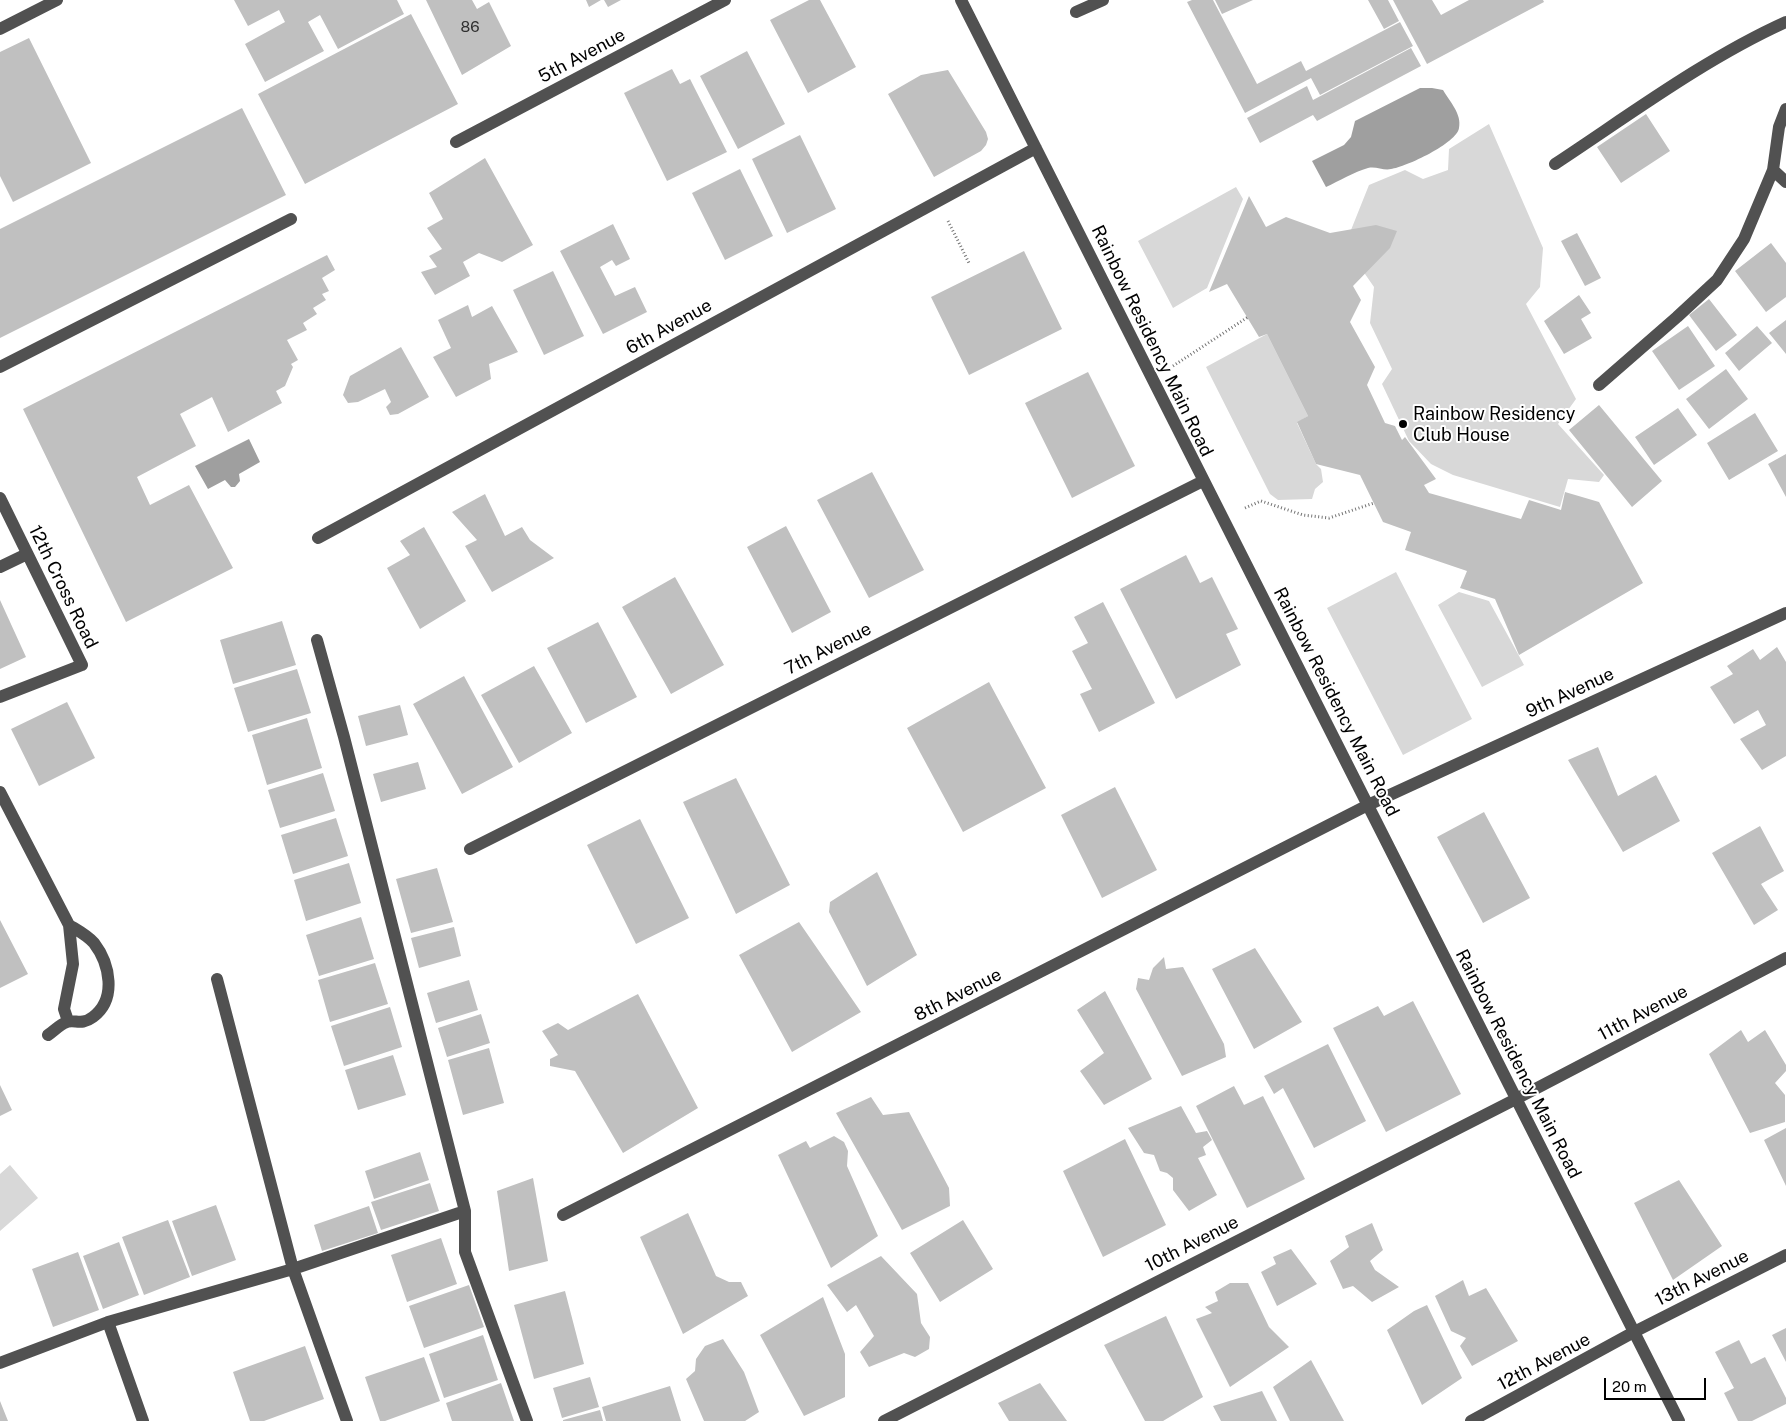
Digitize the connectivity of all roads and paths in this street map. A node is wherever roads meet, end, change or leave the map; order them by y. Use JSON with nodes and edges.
{"nodes":[{"id":1,"x":57,"y":0,"type":"edge"},
{"id":2,"x":724,"y":0,"type":"edge"},
{"id":3,"x":960,"y":0,"type":"edge"},
{"id":4,"x":1103,"y":0,"type":"edge"},
{"id":5,"x":1076,"y":12,"type":"dead end"},
{"id":6,"x":1786,"y":22,"type":"edge"},
{"id":7,"x":0,"y":30,"type":"edge"},
{"id":8,"x":1786,"y":109,"type":"edge"},
{"id":9,"x":456,"y":142,"type":"dead end"},
{"id":10,"x":1036,"y":148,"type":"junction"},
{"id":11,"x":1555,"y":164,"type":"dead end"},
{"id":12,"x":1773,"y":170,"type":"junction"},
{"id":13,"x":1786,"y":182,"type":"edge"},
{"id":14,"x":938,"y":201,"type":"junction"},
{"id":15,"x":291,"y":219,"type":"dead end"},
{"id":16,"x":968,"y":263,"type":"dead end"},
{"id":17,"x":1248,"y":317,"type":"dead end"},
{"id":18,"x":0,"y":368,"type":"edge"},
{"id":19,"x":1152,"y":381,"type":"junction"},
{"id":20,"x":1599,"y":385,"type":"dead end"},
{"id":21,"x":1202,"y":482,"type":"junction"},
{"id":22,"x":0,"y":498,"type":"edge"},
{"id":23,"x":1374,"y":503,"type":"dead end"},
{"id":24,"x":1221,"y":517,"type":"junction"},
{"id":25,"x":318,"y":538,"type":"dead end"},
{"id":26,"x":27,"y":554,"type":"junction"},
{"id":27,"x":0,"y":567,"type":"edge"},
{"id":28,"x":1786,"y":613,"type":"edge"},
{"id":29,"x":317,"y":640,"type":"dead end"},
{"id":30,"x":0,"y":697,"type":"edge"},
{"id":31,"x":0,"y":792,"type":"edge"},
{"id":32,"x":1368,"y":805,"type":"junction"},
{"id":33,"x":470,"y":849,"type":"dead end"},
{"id":34,"x":69,"y":925,"type":"junction"},
{"id":35,"x":1786,"y":958,"type":"edge"},
{"id":36,"x":217,"y":979,"type":"dead end"},
{"id":37,"x":68,"y":1021,"type":"junction"},
{"id":38,"x":48,"y":1035,"type":"dead end"},
{"id":39,"x":1516,"y":1099,"type":"junction"},
{"id":40,"x":465,"y":1211,"type":"junction"},
{"id":41,"x":563,"y":1215,"type":"dead end"},
{"id":42,"x":1786,"y":1255,"type":"edge"},
{"id":43,"x":293,"y":1270,"type":"junction"},
{"id":44,"x":108,"y":1322,"type":"junction"},
{"id":45,"x":1634,"y":1332,"type":"junction"},
{"id":46,"x":0,"y":1363,"type":"edge"},
{"id":47,"x":143,"y":1421,"type":"edge"},
{"id":48,"x":347,"y":1421,"type":"edge"},
{"id":49,"x":527,"y":1421,"type":"edge"},
{"id":50,"x":884,"y":1421,"type":"edge"},
{"id":51,"x":1471,"y":1421,"type":"edge"},
{"id":52,"x":1679,"y":1421,"type":"edge"}],
"edges":[{"from":1,"to":7,"type":"street"},
{"from":2,"to":9,"type":"street","name":"5th Avenue"},
{"from":3,"to":10,"type":"street","name":"Rainbow Residency Main Road"},
{"from":4,"to":5,"type":"street"},
{"from":6,"to":11,"type":"street"},
{"from":8,"to":12,"type":"street"},
{"from":10,"to":14,"type":"street","name":"6th Avenue"},
{"from":10,"to":19,"type":"street","name":"Rainbow Residency Main Road"},
{"from":12,"to":13,"type":"street"},
{"from":12,"to":20,"type":"street"},
{"from":14,"to":16,"type":"path"},
{"from":14,"to":25,"type":"street","name":"6th Avenue"},
{"from":15,"to":18,"type":"street"},
{"from":17,"to":19,"type":"path"},
{"from":19,"to":21,"type":"street","name":"Rainbow Residency Main Road"},
{"from":21,"to":24,"type":"street","name":"Rainbow Residency Main Road"},
{"from":21,"to":33,"type":"street","name":"7th Avenue"},
{"from":22,"to":26,"type":"street","name":"12th Cross Road"},
{"from":23,"to":24,"type":"path"},
{"from":24,"to":32,"type":"street","name":"Rainbow Residency Main Road"},
{"from":26,"to":27,"type":"street"},
{"from":26,"to":30,"type":"street","name":"12th Cross Road"},
{"from":28,"to":32,"type":"street","name":"9th Avenue"},
{"from":29,"to":40,"type":"street"},
{"from":31,"to":34,"type":"street"},
{"from":32,"to":39,"type":"street","name":"Rainbow Residency Main Road"},
{"from":32,"to":41,"type":"street","name":"8th Avenue"},
{"from":34,"to":37,"type":"street"},
{"from":34,"to":37,"type":"street"},
{"from":35,"to":39,"type":"street","name":"11th Avenue"},
{"from":36,"to":43,"type":"street"},
{"from":37,"to":38,"type":"street"},
{"from":39,"to":45,"type":"street","name":"Rainbow Residency Main Road"},
{"from":39,"to":50,"type":"street","name":"10th Avenue"},
{"from":40,"to":43,"type":"street"},
{"from":40,"to":49,"type":"street"},
{"from":42,"to":45,"type":"street","name":"13th Avenue"},
{"from":43,"to":44,"type":"street"},
{"from":43,"to":48,"type":"street"},
{"from":44,"to":46,"type":"street"},
{"from":44,"to":47,"type":"street"},
{"from":45,"to":51,"type":"street","name":"12th Avenue"},
{"from":45,"to":52,"type":"street","name":"Rainbow Residency Main Road"}]}
